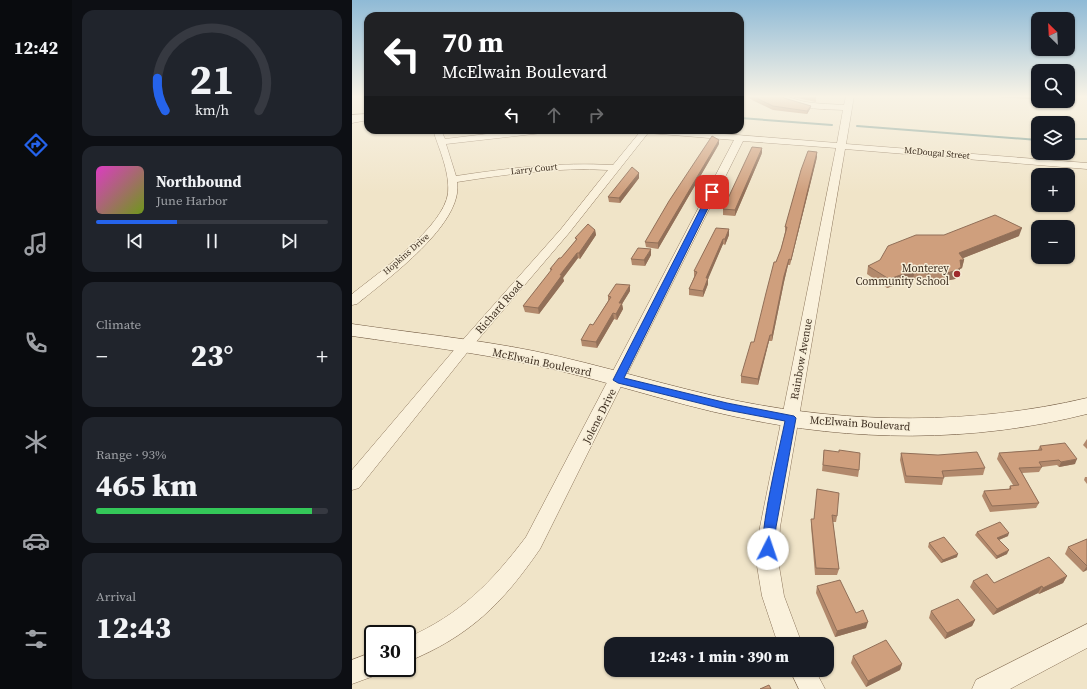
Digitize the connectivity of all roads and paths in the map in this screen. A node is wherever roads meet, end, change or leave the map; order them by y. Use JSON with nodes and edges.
{"nodes":[{"id":1,"x":843,"y":128,"type":"edge"},
{"id":2,"x":438,"y":134,"type":"edge"},
{"id":3,"x":508,"y":134,"type":"edge"},
{"id":4,"x":643,"y":134,"type":"edge"},
{"id":5,"x":693,"y":134,"type":"edge"},
{"id":6,"x":740,"y":138,"type":"junction"},
{"id":7,"x":441,"y":142,"type":"junction"},
{"id":8,"x":840,"y":146,"type":"junction"},
{"id":9,"x":1087,"y":166,"type":"edge"},
{"id":10,"x":616,"y":168,"type":"junction"},
{"id":11,"x":452,"y":180,"type":"junction"},
{"id":12,"x":352,"y":301,"type":"edge"},
{"id":13,"x":352,"y":330,"type":"edge"},
{"id":14,"x":465,"y":346,"type":"junction"},
{"id":15,"x":618,"y":380,"type":"junction"},
{"id":16,"x":1087,"y":406,"type":"edge"},
{"id":17,"x":791,"y":418,"type":"junction"},
{"id":18,"x":352,"y":483,"type":"edge"},
{"id":19,"x":1087,"y":635,"type":"edge"},
{"id":20,"x":788,"y":637,"type":"edge"},
{"id":21,"x":416,"y":646,"type":"edge"},
{"id":22,"x":364,"y":667,"type":"edge"},
{"id":23,"x":352,"y":672,"type":"edge"},
{"id":24,"x":806,"y":677,"type":"edge"},
{"id":25,"x":812,"y":689,"type":"edge"},
{"id":26,"x":985,"y":689,"type":"edge"}],
"edges":[{"from":1,"to":8,"type":"street","name":"Rainbow Avenue"},
{"from":2,"to":7,"type":"street","name":"Hopkins Drive"},
{"from":3,"to":7,"type":"street"},
{"from":4,"to":10,"type":"street","name":"Richard Road"},
{"from":5,"to":6,"type":"street","name":"McDougal Street"},
{"from":6,"to":8,"type":"street","name":"McDougal Street"},
{"from":6,"to":15,"type":"street","name":"Jolene Drive"},
{"from":7,"to":11,"type":"street","name":"Hopkins Drive"},
{"from":8,"to":9,"type":"street","name":"McDougal Street"},
{"from":8,"to":17,"type":"street","name":"Rainbow Avenue"},
{"from":10,"to":11,"type":"street","name":"Larry Court"},
{"from":10,"to":14,"type":"street","name":"Richard Road"},
{"from":11,"to":12,"type":"street","name":"Hopkins Drive"},
{"from":13,"to":14,"type":"street","name":"McElwain Boulevard"},
{"from":14,"to":15,"type":"street","name":"McElwain Boulevard"},
{"from":14,"to":18,"type":"street","name":"Richard Road"},
{"from":15,"to":17,"type":"street","name":"McElwain Boulevard"},
{"from":15,"to":21,"type":"street","name":"Jolene Drive"},
{"from":16,"to":17,"type":"street","name":"McElwain Boulevard"},
{"from":17,"to":20,"type":"street","name":"Rainbow Avenue"},
{"from":19,"to":26,"type":"street"},
{"from":22,"to":23,"type":"street"},
{"from":24,"to":25,"type":"street"}]}
